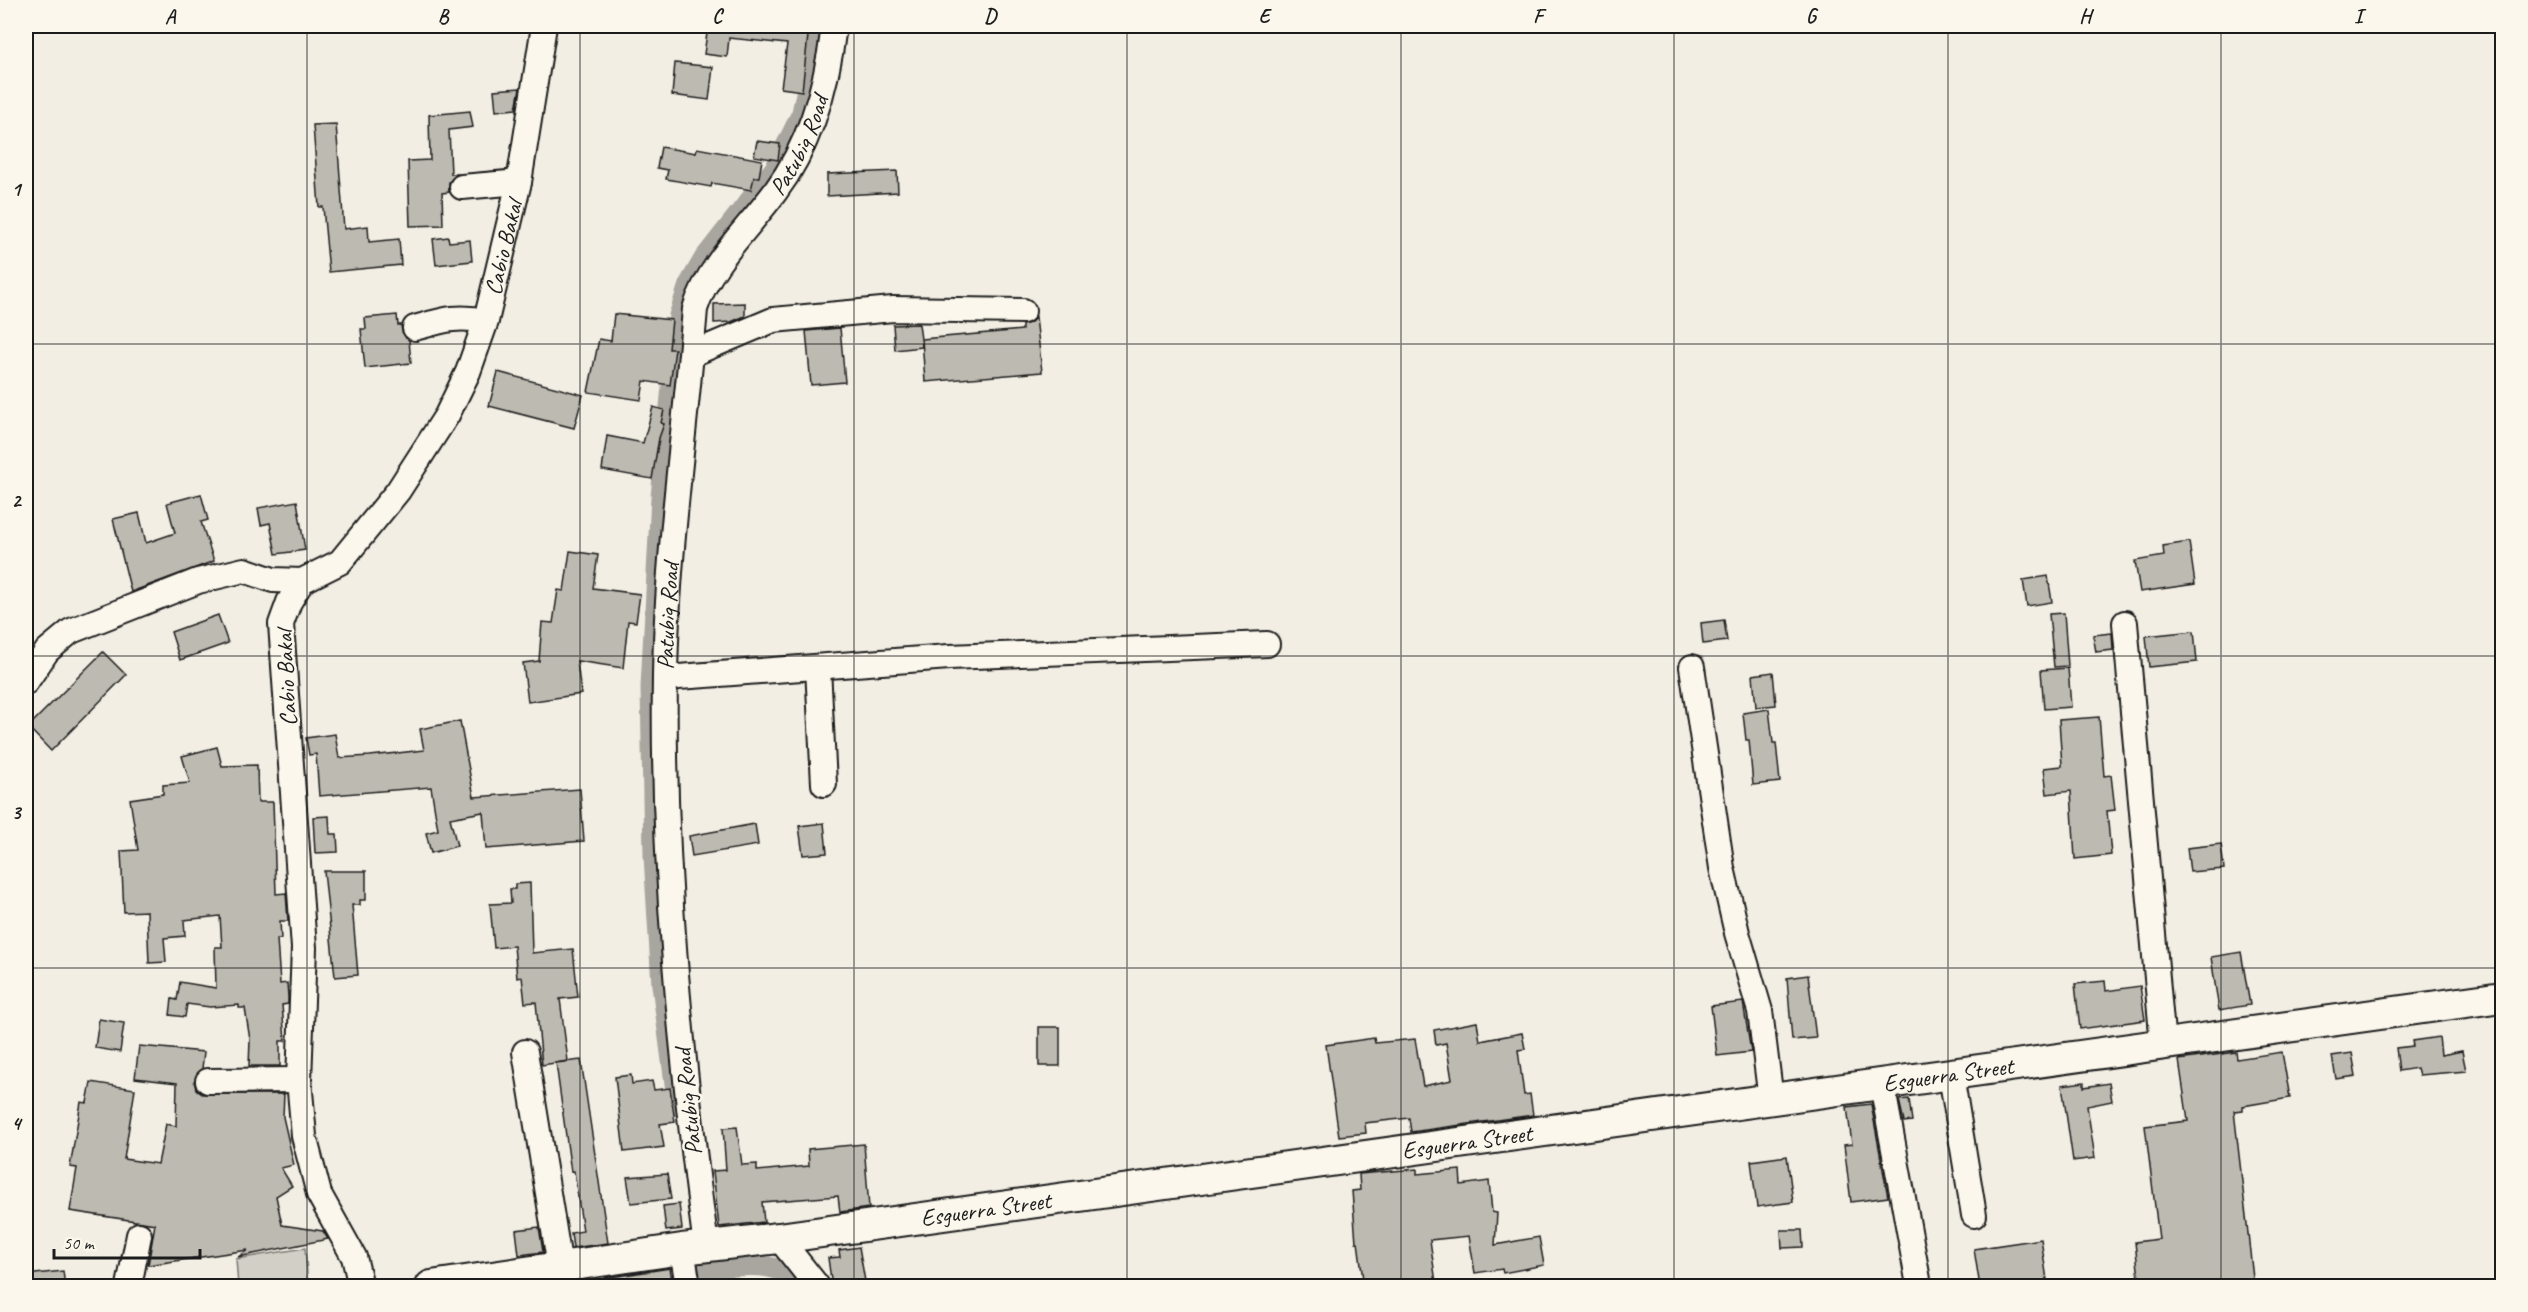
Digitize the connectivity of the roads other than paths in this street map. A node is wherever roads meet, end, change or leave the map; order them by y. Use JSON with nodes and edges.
{"nodes":[{"id":1,"x":544,"y":26,"type":"edge"},
{"id":2,"x":834,"y":26,"type":"edge"},
{"id":3,"x":519,"y":182,"type":"junction"},
{"id":4,"x":462,"y":187,"type":"dead end"},
{"id":5,"x":1023,"y":311,"type":"dead end"},
{"id":6,"x":486,"y":321,"type":"junction"},
{"id":7,"x":415,"y":328,"type":"dead end"},
{"id":8,"x":692,"y":354,"type":"junction"},
{"id":9,"x":302,"y":581,"type":"junction"},
{"id":10,"x":2125,"y":623,"type":"dead end"},
{"id":11,"x":1267,"y":644,"type":"dead end"},
{"id":12,"x":1692,"y":667,"type":"dead end"},
{"id":13,"x":818,"y":668,"type":"junction"},
{"id":14,"x":665,"y":678,"type":"junction"},
{"id":15,"x":26,"y":682,"type":"edge"},
{"id":16,"x":824,"y":784,"type":"dead end"},
{"id":17,"x":2502,"y":997,"type":"edge"},
{"id":18,"x":2163,"y":1045,"type":"junction"},
{"id":19,"x":525,"y":1052,"type":"dead end"},
{"id":20,"x":1951,"y":1075,"type":"junction"},
{"id":21,"x":299,"y":1080,"type":"junction"},
{"id":22,"x":208,"y":1081,"type":"dead end"},
{"id":23,"x":1882,"y":1084,"type":"junction"},
{"id":24,"x":1771,"y":1100,"type":"junction"},
{"id":25,"x":1974,"y":1215,"type":"dead end"},
{"id":26,"x":139,"y":1235,"type":"dead end"},
{"id":27,"x":779,"y":1238,"type":"junction"},
{"id":28,"x":694,"y":1247,"type":"junction"},
{"id":29,"x":560,"y":1267,"type":"junction"},
{"id":30,"x":1919,"y":1284,"type":"dead end"},
{"id":31,"x":129,"y":1287,"type":"edge"},
{"id":32,"x":361,"y":1287,"type":"edge"},
{"id":33,"x":431,"y":1287,"type":"edge"},
{"id":34,"x":688,"y":1287,"type":"edge"},
{"id":35,"x":817,"y":1287,"type":"edge"}],
"edges":[{"from":1,"to":3,"type":"street","name":"Cabio Bakal"},
{"from":2,"to":8,"type":"street","name":"Patubig Road"},
{"from":3,"to":4,"type":"street"},
{"from":3,"to":6,"type":"street","name":"Cabio Bakal"},
{"from":5,"to":8,"type":"street"},
{"from":6,"to":7,"type":"street"},
{"from":6,"to":9,"type":"street","name":"Cabio Bakal"},
{"from":8,"to":14,"type":"street","name":"Patubig Road"},
{"from":9,"to":15,"type":"street"},
{"from":9,"to":21,"type":"street","name":"Cabio Bakal"},
{"from":10,"to":18,"type":"street"},
{"from":11,"to":13,"type":"street"},
{"from":12,"to":24,"type":"street"},
{"from":13,"to":14,"type":"street"},
{"from":13,"to":16,"type":"street"},
{"from":14,"to":28,"type":"street","name":"Patubig Road"},
{"from":17,"to":18,"type":"main road","name":"Esguerra Street"},
{"from":18,"to":20,"type":"main road","name":"Esguerra Street"},
{"from":19,"to":29,"type":"street"},
{"from":20,"to":23,"type":"main road","name":"Esguerra Street"},
{"from":20,"to":25,"type":"street"},
{"from":21,"to":22,"type":"street"},
{"from":21,"to":32,"type":"street","name":"Cabio Bakal"},
{"from":23,"to":24,"type":"main road","name":"Esguerra Street"},
{"from":23,"to":30,"type":"street"},
{"from":24,"to":27,"type":"main road","name":"Esguerra Street"},
{"from":26,"to":31,"type":"street"},
{"from":27,"to":28,"type":"main road","name":"Esguerra Street"},
{"from":27,"to":35,"type":"street"},
{"from":28,"to":29,"type":"main road","name":"Esguerra Street"},
{"from":28,"to":34,"type":"street","name":"Patubig Road"},
{"from":29,"to":33,"type":"main road","name":"Esguerra Street"}]}
